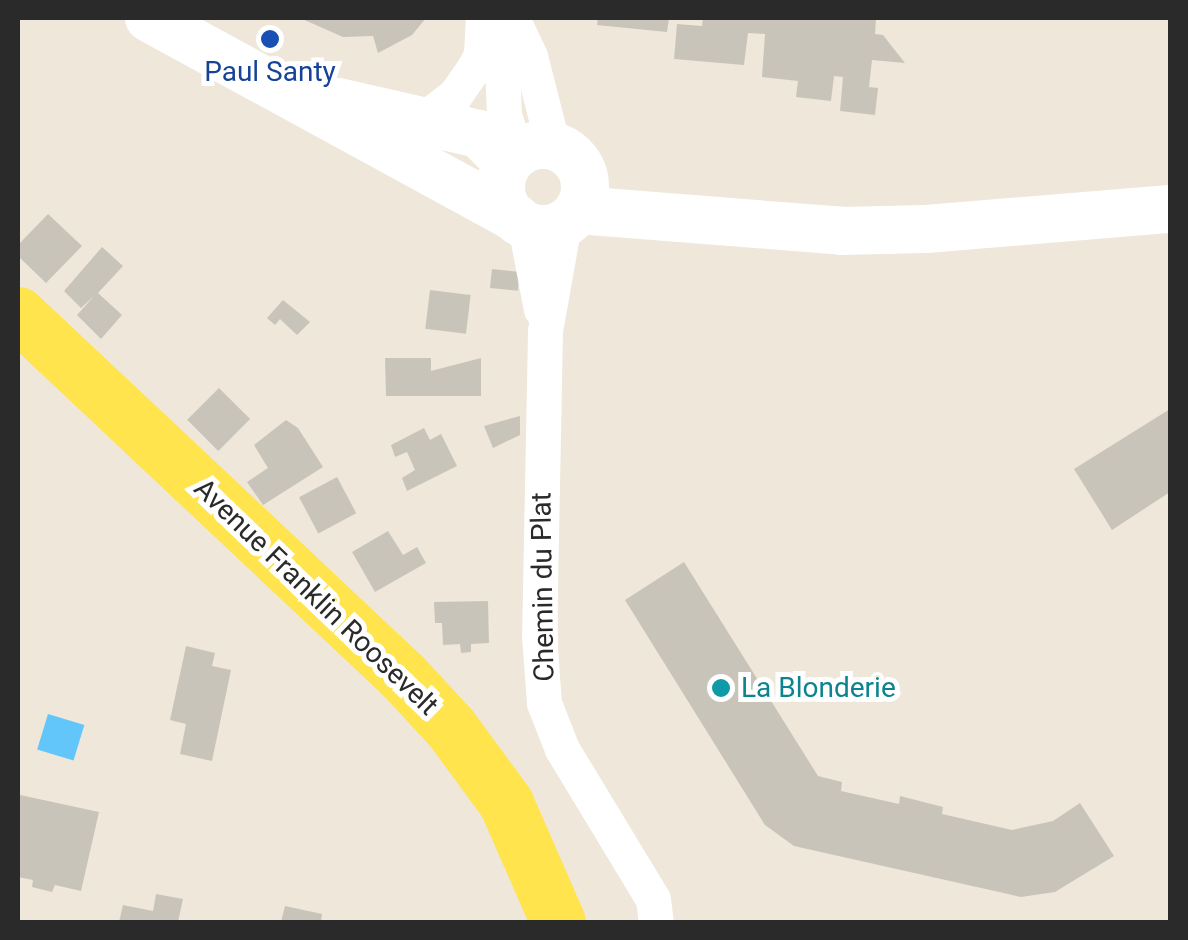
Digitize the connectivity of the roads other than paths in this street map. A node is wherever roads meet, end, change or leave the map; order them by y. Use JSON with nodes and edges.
{"nodes":[{"id":1,"x":149,"y":18,"type":"edge"},
{"id":2,"x":483,"y":18,"type":"edge"},
{"id":3,"x":494,"y":18,"type":"edge"},
{"id":4,"x":512,"y":18,"type":"edge"},
{"id":5,"x":286,"y":91,"type":"junction"},
{"id":6,"x":421,"y":121,"type":"junction"},
{"id":7,"x":526,"y":154,"type":"junction"},
{"id":8,"x":1170,"y":208,"type":"edge"},
{"id":9,"x":554,"y":213,"type":"junction"},
{"id":10,"x":18,"y":314,"type":"edge"},
{"id":11,"x":558,"y":922,"type":"edge"},
{"id":12,"x":656,"y":922,"type":"edge"}],
"edges":[{"from":1,"to":5,"type":"main road"},
{"from":2,"to":6,"type":"street"},
{"from":3,"to":7,"type":"street"},
{"from":4,"to":7,"type":"street"},
{"from":5,"to":6,"type":"main road"},
{"from":5,"to":9,"type":"main road"},
{"from":6,"to":7,"type":"main road"},
{"from":7,"to":9,"type":"main road"},
{"from":7,"to":9,"type":"main road"},
{"from":8,"to":9,"type":"main road"},
{"from":9,"to":12,"type":"street","name":"Chemin du Plat"},
{"from":10,"to":11,"type":"main road","name":"Avenue Franklin Roosevelt"}]}
